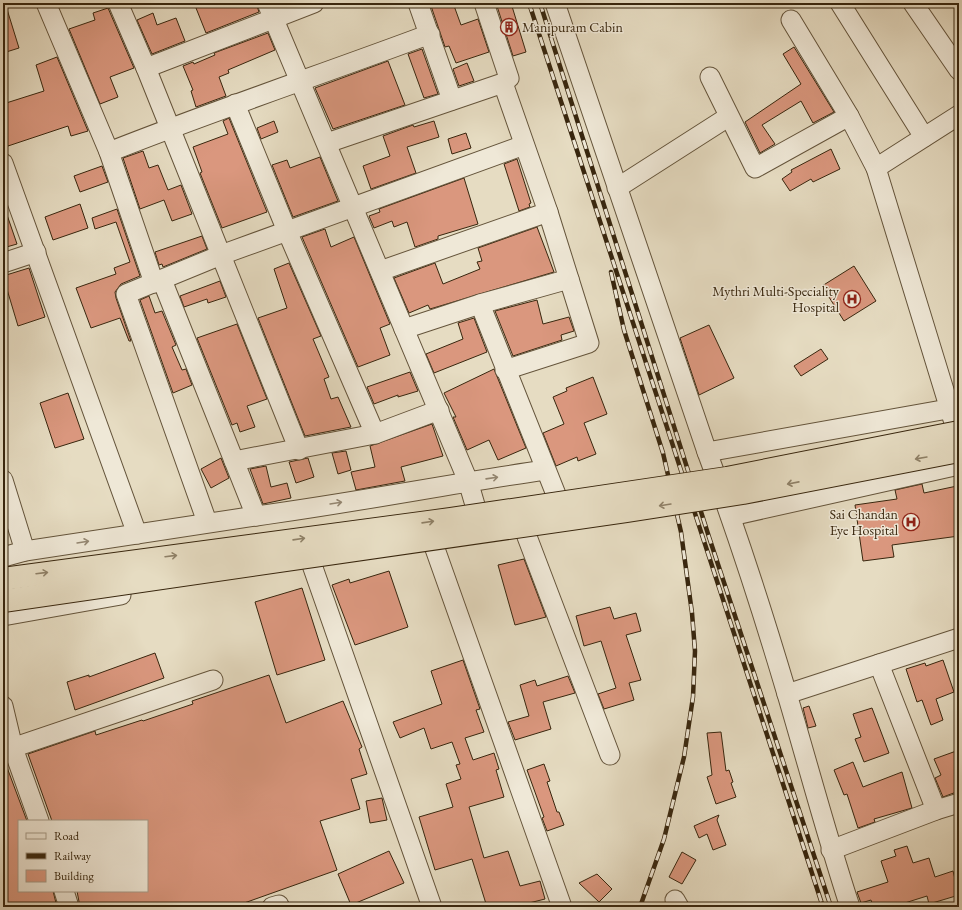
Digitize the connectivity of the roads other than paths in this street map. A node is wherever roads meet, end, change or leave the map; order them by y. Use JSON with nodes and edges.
{"nodes":[{"id":1,"x":46,"y":3,"type":"edge"},
{"id":2,"x":314,"y":3,"type":"edge"},
{"id":3,"x":418,"y":3,"type":"edge"},
{"id":4,"x":484,"y":3,"type":"edge"},
{"id":5,"x":555,"y":3,"type":"edge"},
{"id":6,"x":840,"y":3,"type":"edge"},
{"id":7,"x":913,"y":3,"type":"edge"},
{"id":8,"x":122,"y":4,"type":"edge"},
{"id":9,"x":270,"y":11,"type":"edge"},
{"id":10,"x":791,"y":20,"type":"dead end"},
{"id":11,"x":430,"y":34,"type":"junction"},
{"id":12,"x":146,"y":68,"type":"junction"},
{"id":13,"x":959,"y":70,"type":"edge"},
{"id":14,"x":710,"y":77,"type":"dead end"},
{"id":15,"x":301,"y":82,"type":"junction"},
{"id":16,"x":503,"y":83,"type":"junction"},
{"id":17,"x":452,"y":100,"type":"junction"},
{"id":18,"x":236,"y":104,"type":"junction"},
{"id":19,"x":959,"y":115,"type":"edge"},
{"id":20,"x":849,"y":116,"type":"junction"},
{"id":21,"x":728,"y":117,"type":"junction"},
{"id":22,"x":170,"y":128,"type":"junction"},
{"id":23,"x":924,"y":137,"type":"junction"},
{"id":24,"x":327,"y":143,"type":"junction"},
{"id":25,"x":524,"y":145,"type":"junction"},
{"id":26,"x":109,"y":152,"type":"junction"},
{"id":27,"x":3,"y":163,"type":"edge"},
{"id":28,"x":876,"y":168,"type":"junction"},
{"id":29,"x":617,"y":188,"type":"junction"},
{"id":30,"x":354,"y":207,"type":"junction"},
{"id":31,"x":548,"y":212,"type":"junction"},
{"id":32,"x":287,"y":231,"type":"junction"},
{"id":33,"x":36,"y":252,"type":"junction"},
{"id":34,"x":221,"y":255,"type":"junction"},
{"id":35,"x":3,"y":263,"type":"edge"},
{"id":36,"x":380,"y":271,"type":"junction"},
{"id":37,"x":570,"y":279,"type":"junction"},
{"id":38,"x":158,"y":282,"type":"junction"},
{"id":39,"x":480,"y":304,"type":"junction"},
{"id":40,"x":404,"y":329,"type":"junction"},
{"id":41,"x":505,"y":370,"type":"junction"},
{"id":42,"x":954,"y":408,"type":"edge"},
{"id":43,"x":439,"y":410,"type":"junction"},
{"id":44,"x":959,"y":432,"type":"edge"},
{"id":45,"x":375,"y":434,"type":"junction"},
{"id":46,"x":959,"y":439,"type":"edge"},
{"id":47,"x":298,"y":450,"type":"junction"},
{"id":48,"x":959,"y":451,"type":"edge"},
{"id":49,"x":707,"y":452,"type":"junction"},
{"id":50,"x":234,"y":461,"type":"junction"},
{"id":51,"x":959,"y":465,"type":"edge"},
{"id":52,"x":545,"y":470,"type":"junction"},
{"id":53,"x":3,"y":480,"type":"edge"},
{"id":54,"x":468,"y":481,"type":"junction"},
{"id":55,"x":256,"y":516,"type":"junction"},
{"id":56,"x":731,"y":516,"type":"junction"},
{"id":57,"x":207,"y":522,"type":"junction"},
{"id":58,"x":137,"y":534,"type":"junction"},
{"id":59,"x":526,"y":534,"type":"junction"},
{"id":60,"x":485,"y":538,"type":"junction"},
{"id":61,"x":434,"y":546,"type":"junction"},
{"id":62,"x":25,"y":551,"type":"junction"},
{"id":63,"x":3,"y":557,"type":"edge"},
{"id":64,"x":312,"y":565,"type":"junction"},
{"id":65,"x":3,"y":579,"type":"edge"},
{"id":66,"x":3,"y":601,"type":"edge"},
{"id":67,"x":3,"y":616,"type":"edge"},
{"id":68,"x":959,"y":638,"type":"edge"},
{"id":69,"x":879,"y":664,"type":"junction"},
{"id":70,"x":213,"y":680,"type":"dead end"},
{"id":71,"x":787,"y":694,"type":"junction"},
{"id":72,"x":3,"y":706,"type":"edge"},
{"id":73,"x":8,"y":749,"type":"edge"},
{"id":74,"x":610,"y":755,"type":"dead end"},
{"id":75,"x":959,"y":803,"type":"edge"},
{"id":76,"x":936,"y":810,"type":"junction"},
{"id":77,"x":39,"y":820,"type":"edge"},
{"id":78,"x":831,"y":850,"type":"junction"},
{"id":79,"x":64,"y":892,"type":"edge"},
{"id":80,"x":557,"y":905,"type":"edge"},
{"id":81,"x":69,"y":907,"type":"edge"},
{"id":82,"x":432,"y":907,"type":"edge"},
{"id":83,"x":850,"y":907,"type":"edge"}],
"edges":[{"from":1,"to":26,"type":"street"},
{"from":2,"to":9,"type":"street"},
{"from":3,"to":11,"type":"street"},
{"from":4,"to":16,"type":"street"},
{"from":5,"to":29,"type":"street"},
{"from":6,"to":23,"type":"street"},
{"from":7,"to":13,"type":"street"},
{"from":8,"to":12,"type":"street"},
{"from":9,"to":12,"type":"street"},
{"from":9,"to":15,"type":"street"},
{"from":10,"to":20,"type":"street"},
{"from":11,"to":15,"type":"street"},
{"from":11,"to":17,"type":"street"},
{"from":12,"to":22,"type":"street"},
{"from":14,"to":21,"type":"street"},
{"from":15,"to":18,"type":"street"},
{"from":15,"to":24,"type":"street"},
{"from":16,"to":17,"type":"street"},
{"from":16,"to":25,"type":"street"},
{"from":17,"to":24,"type":"street"},
{"from":18,"to":22,"type":"street"},
{"from":18,"to":32,"type":"street"},
{"from":19,"to":23,"type":"street"},
{"from":20,"to":21,"type":"street"},
{"from":20,"to":28,"type":"street"},
{"from":21,"to":29,"type":"street"},
{"from":22,"to":26,"type":"street"},
{"from":22,"to":34,"type":"street"},
{"from":23,"to":28,"type":"street"},
{"from":24,"to":30,"type":"street"},
{"from":25,"to":30,"type":"street"},
{"from":25,"to":31,"type":"street"},
{"from":26,"to":38,"type":"street"},
{"from":27,"to":33,"type":"street"},
{"from":28,"to":42,"type":"street"},
{"from":29,"to":49,"type":"street"},
{"from":30,"to":32,"type":"street"},
{"from":30,"to":36,"type":"street"},
{"from":31,"to":36,"type":"street"},
{"from":31,"to":37,"type":"street"},
{"from":32,"to":34,"type":"street"},
{"from":32,"to":45,"type":"street"},
{"from":33,"to":35,"type":"street"},
{"from":33,"to":58,"type":"street"},
{"from":34,"to":38,"type":"street"},
{"from":34,"to":47,"type":"street"},
{"from":36,"to":40,"type":"street"},
{"from":37,"to":39,"type":"street"},
{"from":37,"to":41,"type":"street"},
{"from":38,"to":50,"type":"street"},
{"from":38,"to":57,"type":"street"},
{"from":39,"to":40,"type":"street"},
{"from":39,"to":41,"type":"street"},
{"from":40,"to":43,"type":"street"},
{"from":41,"to":52,"type":"street"},
{"from":42,"to":46,"type":"street"},
{"from":42,"to":49,"type":"street"},
{"from":43,"to":45,"type":"street"},
{"from":43,"to":54,"type":"street"},
{"from":65,"to":44,"type":"main road","one_way":true,"bridge":true},
{"from":45,"to":47,"type":"street"},
{"from":47,"to":50,"type":"street"},
{"from":48,"to":66,"type":"main road","one_way":true,"bridge":true},
{"from":49,"to":56,"type":"street"},
{"from":50,"to":55,"type":"street"},
{"from":51,"to":56,"type":"street"},
{"from":54,"to":52,"type":"street","one_way":true},
{"from":52,"to":59,"type":"street"},
{"from":53,"to":62,"type":"street"},
{"from":55,"to":54,"type":"street","one_way":true},
{"from":54,"to":60,"type":"street"},
{"from":55,"to":57,"type":"street"},
{"from":56,"to":71,"type":"street"},
{"from":57,"to":58,"type":"street"},
{"from":62,"to":58,"type":"street","one_way":true},
{"from":59,"to":60,"type":"street"},
{"from":59,"to":74,"type":"street"},
{"from":60,"to":61,"type":"street"},
{"from":61,"to":64,"type":"street"},
{"from":61,"to":80,"type":"street"},
{"from":62,"to":63,"type":"street"},
{"from":64,"to":67,"type":"street"},
{"from":64,"to":82,"type":"street"},
{"from":68,"to":69,"type":"street"},
{"from":69,"to":71,"type":"street"},
{"from":69,"to":76,"type":"street"},
{"from":70,"to":73,"type":"street"},
{"from":71,"to":78,"type":"street"},
{"from":72,"to":73,"type":"street"},
{"from":73,"to":77,"type":"street"},
{"from":75,"to":76,"type":"street"},
{"from":76,"to":78,"type":"street"},
{"from":78,"to":83,"type":"street"},
{"from":79,"to":81,"type":"street"}]}
